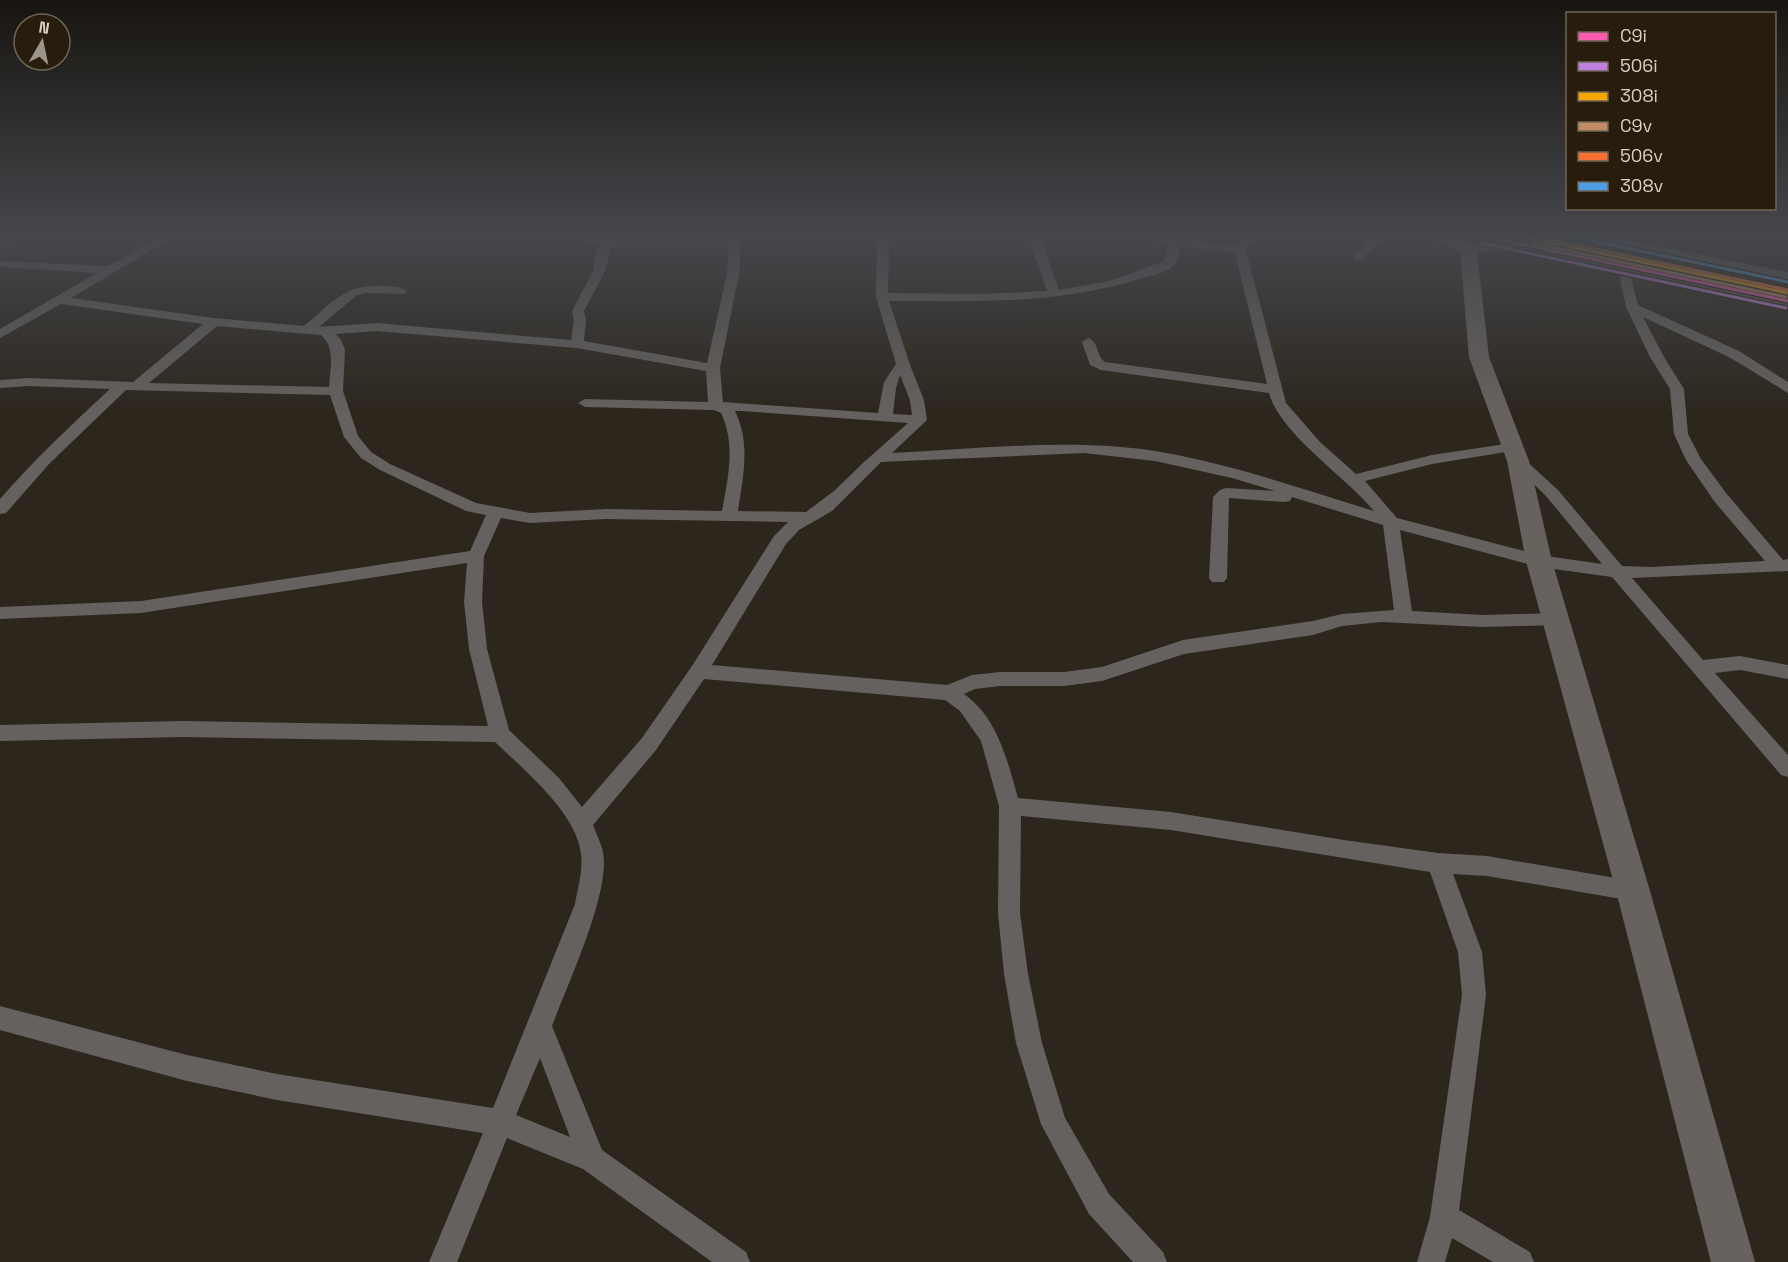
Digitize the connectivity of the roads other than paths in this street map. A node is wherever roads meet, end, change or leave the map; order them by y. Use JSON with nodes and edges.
{"nodes":[{"id":1,"x":67,"y":295,"type":"edge"},
{"id":2,"x":349,"y":295,"type":"edge"},
{"id":3,"x":587,"y":295,"type":"edge"},
{"id":4,"x":729,"y":295,"type":"edge"},
{"id":5,"x":1026,"y":295,"type":"edge"},
{"id":6,"x":1251,"y":295,"type":"edge"},
{"id":7,"x":1477,"y":295,"type":"edge"},
{"id":8,"x":1629,"y":295,"type":"edge"},
{"id":9,"x":1761,"y":295,"type":"edge"},
{"id":10,"x":882,"y":297,"type":"joint"},
{"id":11,"x":58,"y":300,"type":"junction"},
{"id":12,"x":1788,"y":301,"type":"edge"},
{"id":13,"x":1632,"y":307,"type":"junction"},
{"id":14,"x":213,"y":322,"type":"junction"},
{"id":15,"x":308,"y":329,"type":"junction"},
{"id":16,"x":325,"y":331,"type":"junction"},
{"id":17,"x":0,"y":334,"type":"edge"},
{"id":18,"x":1088,"y":342,"type":"dead end"},
{"id":19,"x":577,"y":344,"type":"junction"},
{"id":20,"x":903,"y":365,"type":"junction"},
{"id":21,"x":713,"y":368,"type":"junction"},
{"id":22,"x":0,"y":384,"type":"edge"},
{"id":23,"x":129,"y":387,"type":"junction"},
{"id":24,"x":1274,"y":389,"type":"junction"},
{"id":25,"x":1788,"y":390,"type":"edge"},
{"id":26,"x":336,"y":391,"type":"junction"},
{"id":27,"x":585,"y":403,"type":"dead end"},
{"id":28,"x":717,"y":407,"type":"junction"},
{"id":29,"x":885,"y":417,"type":"junction"},
{"id":30,"x":920,"y":420,"type":"junction"},
{"id":31,"x":1515,"y":454,"type":"junction"},
{"id":32,"x":878,"y":458,"type":"junction"},
{"id":33,"x":1353,"y":480,"type":"junction"},
{"id":34,"x":1313,"y":500,"type":"junction"},
{"id":35,"x":0,"y":509,"type":"edge"},
{"id":36,"x":496,"y":511,"type":"junction"},
{"id":37,"x":729,"y":517,"type":"junction"},
{"id":38,"x":808,"y":517,"type":"junction"},
{"id":39,"x":1391,"y":522,"type":"junction"},
{"id":40,"x":476,"y":556,"type":"junction"},
{"id":41,"x":1539,"y":561,"type":"junction"},
{"id":42,"x":1783,"y":565,"type":"edge"},
{"id":43,"x":1616,"y":572,"type":"junction"},
{"id":44,"x":1218,"y":578,"type":"dead end"},
{"id":45,"x":0,"y":613,"type":"edge"},
{"id":46,"x":1404,"y":617,"type":"junction"},
{"id":47,"x":1557,"y":619,"type":"junction"},
{"id":48,"x":1699,"y":668,"type":"junction"},
{"id":49,"x":699,"y":671,"type":"junction"},
{"id":50,"x":1788,"y":672,"type":"edge"},
{"id":51,"x":949,"y":693,"type":"junction"},
{"id":52,"x":0,"y":733,"type":"edge"},
{"id":53,"x":500,"y":734,"type":"junction"},
{"id":54,"x":1788,"y":769,"type":"edge"},
{"id":55,"x":1010,"y":806,"type":"junction"},
{"id":56,"x":582,"y":823,"type":"junction"},
{"id":57,"x":1438,"y":863,"type":"junction"},
{"id":58,"x":1633,"y":891,"type":"junction"},
{"id":59,"x":4,"y":1024,"type":"edge"},
{"id":60,"x":540,"y":1026,"type":"junction"},
{"id":61,"x":500,"y":1122,"type":"junction"},
{"id":62,"x":592,"y":1159,"type":"junction"},
{"id":63,"x":1444,"y":1217,"type":"junction"},
{"id":64,"x":443,"y":1262,"type":"edge"},
{"id":65,"x":736,"y":1262,"type":"edge"},
{"id":66,"x":1153,"y":1262,"type":"edge"},
{"id":67,"x":1431,"y":1262,"type":"edge"},
{"id":68,"x":1520,"y":1262,"type":"edge"},
{"id":69,"x":1733,"y":1262,"type":"edge"}],
"edges":[{"from":1,"to":11,"type":"street"},
{"from":2,"to":15,"type":"street"},
{"from":3,"to":19,"type":"street"},
{"from":4,"to":21,"type":"street"},
{"from":5,"to":10,"type":"street"},
{"from":6,"to":24,"type":"street"},
{"from":7,"to":31,"type":"street"},
{"from":8,"to":13,"type":"street"},
{"from":9,"to":12,"type":"main road"},
{"from":10,"to":20,"type":"street"},
{"from":11,"to":14,"type":"street"},
{"from":11,"to":17,"type":"street"},
{"from":13,"to":25,"type":"street"},
{"from":13,"to":42,"type":"street"},
{"from":14,"to":15,"type":"street"},
{"from":14,"to":23,"type":"street"},
{"from":15,"to":16,"type":"street"},
{"from":16,"to":19,"type":"street"},
{"from":16,"to":26,"type":"street"},
{"from":18,"to":24,"type":"street"},
{"from":19,"to":21,"type":"street"},
{"from":20,"to":29,"type":"street"},
{"from":20,"to":30,"type":"street"},
{"from":21,"to":28,"type":"street"},
{"from":22,"to":23,"type":"street"},
{"from":23,"to":26,"type":"street"},
{"from":23,"to":35,"type":"street"},
{"from":24,"to":33,"type":"street"},
{"from":26,"to":36,"type":"street"},
{"from":27,"to":28,"type":"street"},
{"from":28,"to":29,"type":"street"},
{"from":28,"to":37,"type":"street"},
{"from":29,"to":30,"type":"street"},
{"from":30,"to":32,"type":"street"},
{"from":31,"to":33,"type":"street"},
{"from":31,"to":41,"type":"street"},
{"from":31,"to":43,"type":"street"},
{"from":32,"to":34,"type":"street"},
{"from":32,"to":38,"type":"street"},
{"from":33,"to":39,"type":"street"},
{"from":34,"to":39,"type":"street"},
{"from":34,"to":44,"type":"street"},
{"from":36,"to":37,"type":"street"},
{"from":36,"to":40,"type":"street"},
{"from":37,"to":38,"type":"street"},
{"from":38,"to":49,"type":"street"},
{"from":39,"to":41,"type":"street"},
{"from":39,"to":46,"type":"street"},
{"from":40,"to":45,"type":"street"},
{"from":40,"to":53,"type":"street"},
{"from":41,"to":43,"type":"street"},
{"from":41,"to":47,"type":"street"},
{"from":42,"to":43,"type":"street"},
{"from":43,"to":48,"type":"street"},
{"from":46,"to":47,"type":"street"},
{"from":46,"to":51,"type":"street"},
{"from":47,"to":58,"type":"street"},
{"from":48,"to":50,"type":"street"},
{"from":48,"to":54,"type":"street"},
{"from":49,"to":51,"type":"street"},
{"from":49,"to":56,"type":"street"},
{"from":51,"to":55,"type":"street"},
{"from":52,"to":53,"type":"street"},
{"from":53,"to":56,"type":"street"},
{"from":55,"to":57,"type":"street"},
{"from":55,"to":66,"type":"street"},
{"from":56,"to":60,"type":"street"},
{"from":57,"to":58,"type":"street"},
{"from":57,"to":63,"type":"street"},
{"from":58,"to":69,"type":"street"},
{"from":59,"to":61,"type":"street"},
{"from":60,"to":61,"type":"street"},
{"from":60,"to":62,"type":"street"},
{"from":61,"to":62,"type":"street"},
{"from":61,"to":64,"type":"street"},
{"from":62,"to":65,"type":"street"},
{"from":63,"to":67,"type":"street"},
{"from":63,"to":68,"type":"street"}]}
